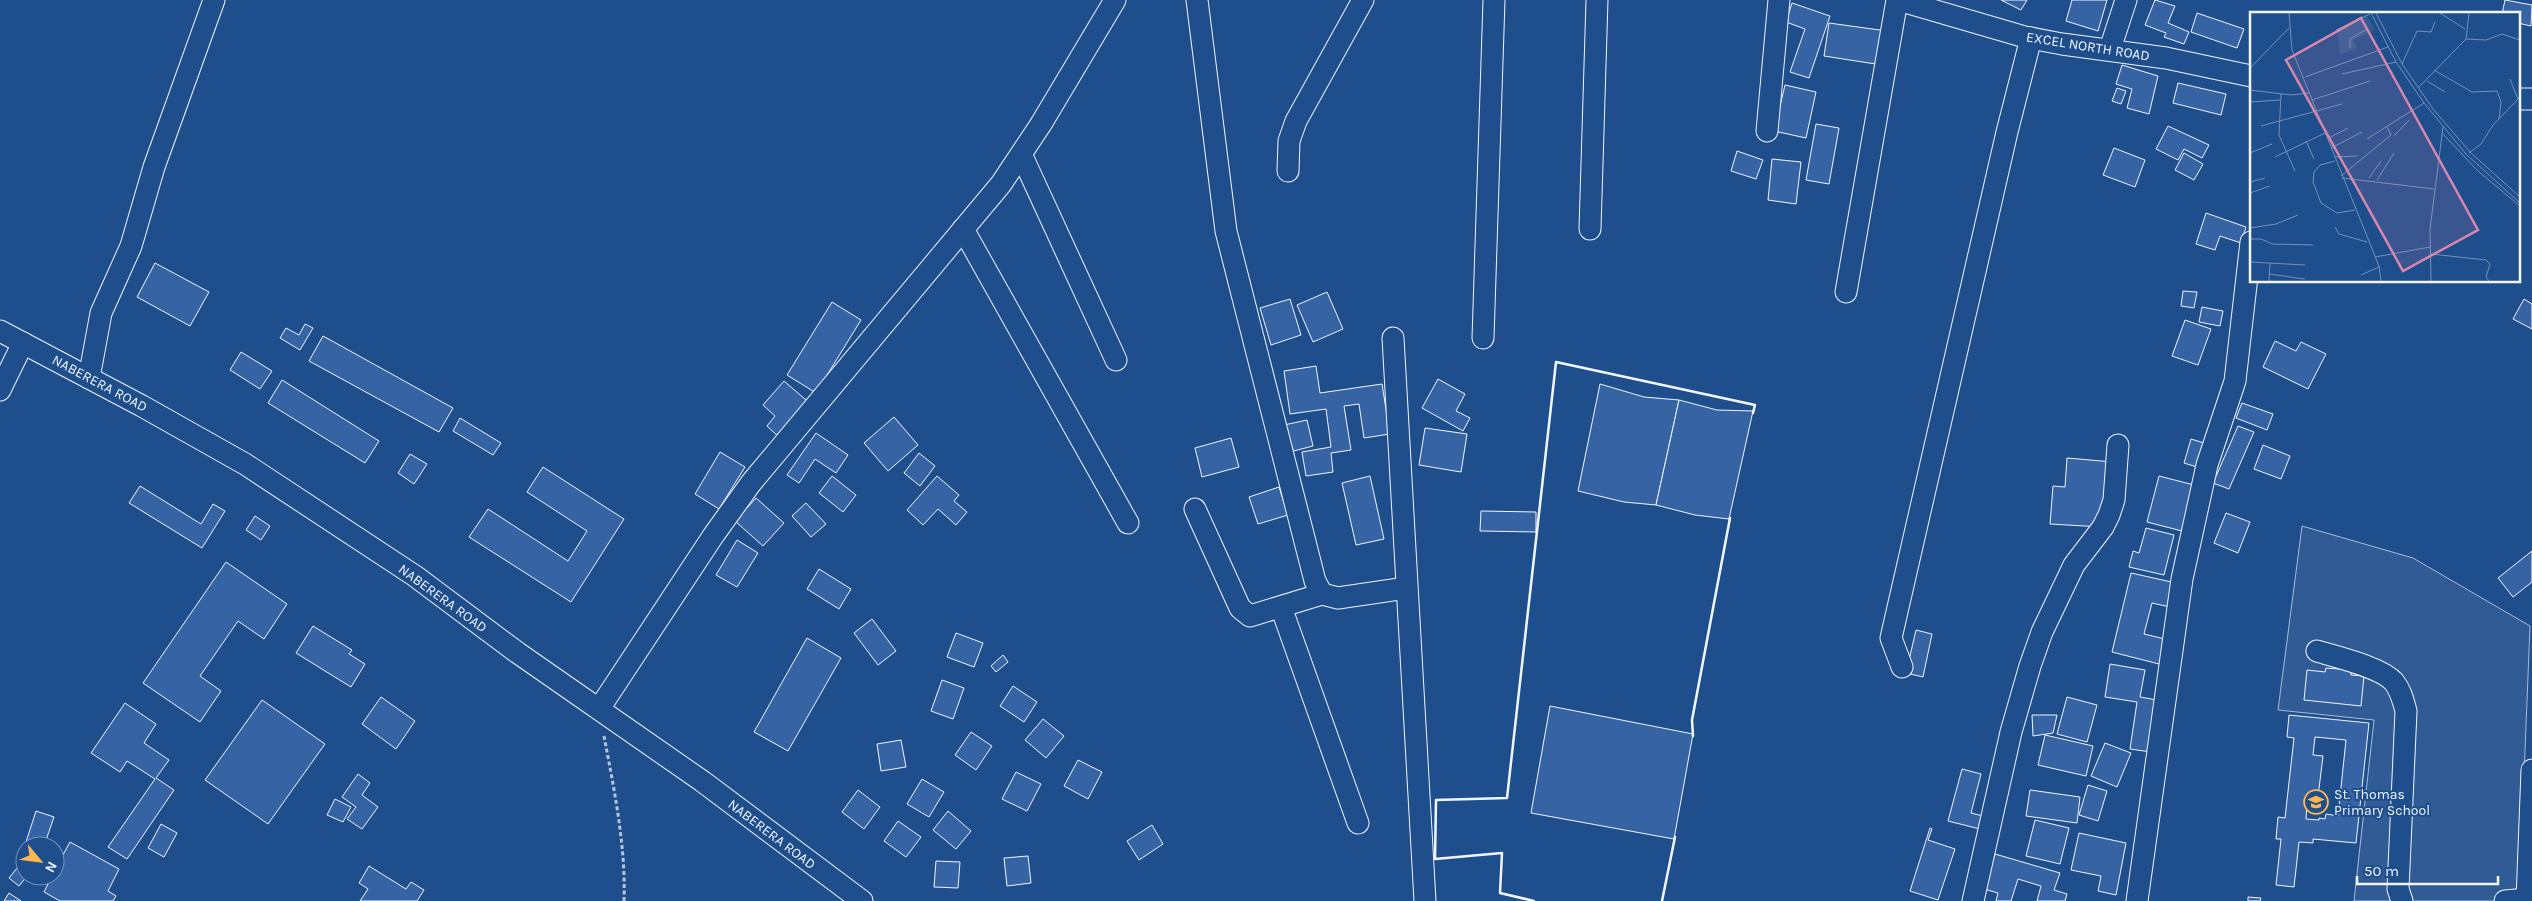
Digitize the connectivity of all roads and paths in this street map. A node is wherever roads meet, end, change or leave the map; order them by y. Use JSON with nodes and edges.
{"nodes":[{"id":1,"x":214,"y":0,"type":"edge"},
{"id":2,"x":1115,"y":0,"type":"edge"},
{"id":3,"x":1197,"y":0,"type":"edge"},
{"id":4,"x":1363,"y":0,"type":"edge"},
{"id":5,"x":1494,"y":0,"type":"edge"},
{"id":6,"x":1597,"y":0,"type":"edge"},
{"id":7,"x":1779,"y":0,"type":"edge"},
{"id":8,"x":1898,"y":0,"type":"edge"},
{"id":9,"x":2126,"y":0,"type":"edge"},
{"id":10,"x":2031,"y":38,"type":"junction"},
{"id":11,"x":2110,"y":49,"type":"junction"},
{"id":12,"x":2250,"y":76,"type":"edge"},
{"id":13,"x":1767,"y":131,"type":"dead end"},
{"id":14,"x":1022,"y":156,"type":"junction"},
{"id":15,"x":1288,"y":170,"type":"dead end"},
{"id":16,"x":964,"y":229,"type":"junction"},
{"id":17,"x":1590,"y":229,"type":"dead end"},
{"id":18,"x":2250,"y":249,"type":"edge"},
{"id":19,"x":1846,"y":292,"type":"dead end"},
{"id":20,"x":0,"y":331,"type":"edge"},
{"id":21,"x":1393,"y":338,"type":"dead end"},
{"id":22,"x":1483,"y":338,"type":"dead end"},
{"id":23,"x":23,"y":343,"type":"junction"},
{"id":24,"x":1116,"y":360,"type":"dead end"},
{"id":25,"x":89,"y":378,"type":"junction"},
{"id":26,"x":0,"y":390,"type":"edge"},
{"id":27,"x":2118,"y":445,"type":"dead end"},
{"id":28,"x":1195,"y":509,"type":"dead end"},
{"id":29,"x":1128,"y":523,"type":"dead end"},
{"id":30,"x":1406,"y":588,"type":"junction"},
{"id":31,"x":1322,"y":594,"type":"junction"},
{"id":32,"x":1281,"y":607,"type":"junction"},
{"id":33,"x":2317,"y":651,"type":"dead end"},
{"id":34,"x":1902,"y":667,"type":"dead end"},
{"id":35,"x":599,"y":709,"type":"junction"},
{"id":36,"x":2532,"y":770,"type":"edge"},
{"id":37,"x":1358,"y":824,"type":"dead end"},
{"id":38,"x":2527,"y":900,"type":"edge"},
{"id":39,"x":624,"y":901,"type":"edge"},
{"id":40,"x":862,"y":901,"type":"edge"},
{"id":41,"x":1425,"y":901,"type":"edge"},
{"id":42,"x":1973,"y":901,"type":"edge"},
{"id":43,"x":2137,"y":901,"type":"edge"},
{"id":44,"x":2402,"y":901,"type":"edge"},
{"id":45,"x":2504,"y":901,"type":"edge"}],
"edges":[{"from":1,"to":25,"type":"street"},
{"from":2,"to":14,"type":"street"},
{"from":3,"to":31,"type":"street"},
{"from":4,"to":15,"type":"street"},
{"from":5,"to":22,"type":"street"},
{"from":6,"to":17,"type":"street"},
{"from":7,"to":13,"type":"street"},
{"from":8,"to":10,"type":"street","name":"EXCEL NORTH ROAD"},
{"from":8,"to":19,"type":"street"},
{"from":9,"to":11,"type":"street"},
{"from":10,"to":11,"type":"street","name":"EXCEL NORTH ROAD"},
{"from":10,"to":34,"type":"street"},
{"from":11,"to":12,"type":"street","name":"EXCEL NORTH ROAD"},
{"from":14,"to":16,"type":"street"},
{"from":14,"to":24,"type":"street"},
{"from":16,"to":29,"type":"street"},
{"from":16,"to":35,"type":"street"},
{"from":18,"to":43,"type":"street"},
{"from":20,"to":23,"type":"street","name":"NABERERA ROAD"},
{"from":21,"to":30,"type":"street"},
{"from":23,"to":25,"type":"street","name":"NABERERA ROAD"},
{"from":23,"to":26,"type":"street"},
{"from":25,"to":35,"type":"street","name":"NABERERA ROAD"},
{"from":27,"to":42,"type":"street"},
{"from":28,"to":32,"type":"street"},
{"from":30,"to":31,"type":"street"},
{"from":30,"to":41,"type":"street"},
{"from":31,"to":32,"type":"street"},
{"from":32,"to":37,"type":"street"},
{"from":33,"to":44,"type":"street"},
{"from":35,"to":39,"type":"path"},
{"from":35,"to":40,"type":"street","name":"NABERERA ROAD"},
{"from":36,"to":38,"type":"street"},
{"from":38,"to":45,"type":"street"}]}
